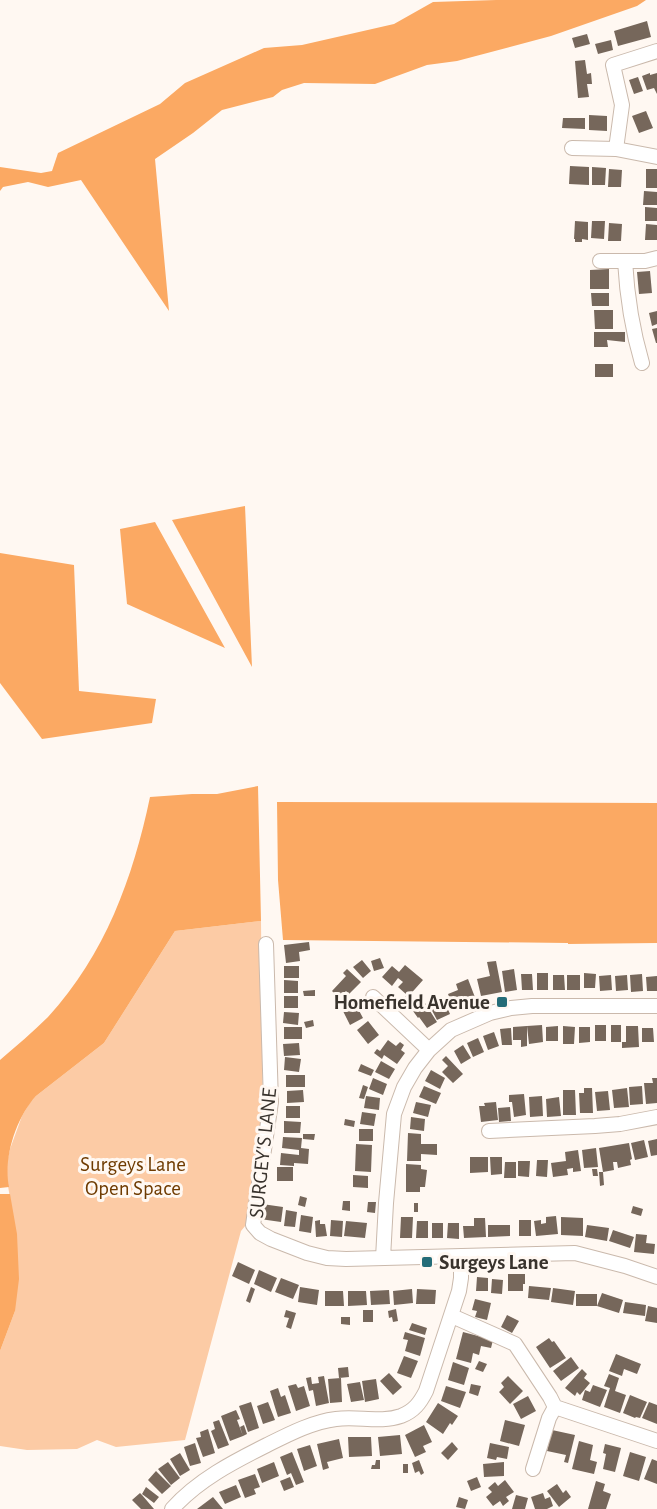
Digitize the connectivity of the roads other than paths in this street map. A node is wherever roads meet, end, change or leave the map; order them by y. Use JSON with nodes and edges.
{"nodes":[{"id":1,"x":657,"y":51,"type":"edge"},
{"id":2,"x":613,"y":65,"type":"junction"},
{"id":3,"x":598,"y":69,"type":"dead end"},
{"id":4,"x":572,"y":148,"type":"dead end"},
{"id":5,"x":616,"y":149,"type":"junction"},
{"id":6,"x":657,"y":157,"type":"edge"},
{"id":7,"x":657,"y":258,"type":"edge"},
{"id":8,"x":600,"y":261,"type":"dead end"},
{"id":9,"x":625,"y":261,"type":"junction"},
{"id":10,"x":637,"y":359,"type":"dead end"},
{"id":11,"x":266,"y":944,"type":"dead end"},
{"id":12,"x":380,"y":999,"type":"dead end"},
{"id":13,"x":657,"y":1006,"type":"edge"},
{"id":14,"x":429,"y":1050,"type":"junction"},
{"id":15,"x":657,"y":1117,"type":"edge"},
{"id":16,"x":489,"y":1131,"type":"dead end"},
{"id":17,"x":461,"y":1256,"type":"junction"},
{"id":18,"x":383,"y":1258,"type":"junction"},
{"id":19,"x":657,"y":1277,"type":"edge"},
{"id":20,"x":452,"y":1316,"type":"junction"},
{"id":21,"x":555,"y":1407,"type":"junction"},
{"id":22,"x":657,"y":1441,"type":"edge"},
{"id":23,"x":533,"y":1469,"type":"dead end"},
{"id":24,"x":172,"y":1509,"type":"edge"}],
"edges":[{"from":1,"to":2,"type":"street"},
{"from":2,"to":3,"type":"street"},
{"from":2,"to":5,"type":"street"},
{"from":4,"to":5,"type":"street"},
{"from":5,"to":6,"type":"street"},
{"from":7,"to":9,"type":"street"},
{"from":8,"to":9,"type":"street"},
{"from":9,"to":10,"type":"street"},
{"from":11,"to":18,"type":"street","name":"SURGEY'S LANE"},
{"from":12,"to":14,"type":"street"},
{"from":13,"to":14,"type":"street"},
{"from":14,"to":18,"type":"street"},
{"from":15,"to":16,"type":"street"},
{"from":17,"to":18,"type":"street"},
{"from":17,"to":19,"type":"street"},
{"from":17,"to":20,"type":"street"},
{"from":20,"to":21,"type":"street"},
{"from":20,"to":24,"type":"street"},
{"from":21,"to":22,"type":"street"},
{"from":21,"to":23,"type":"street"}]}
